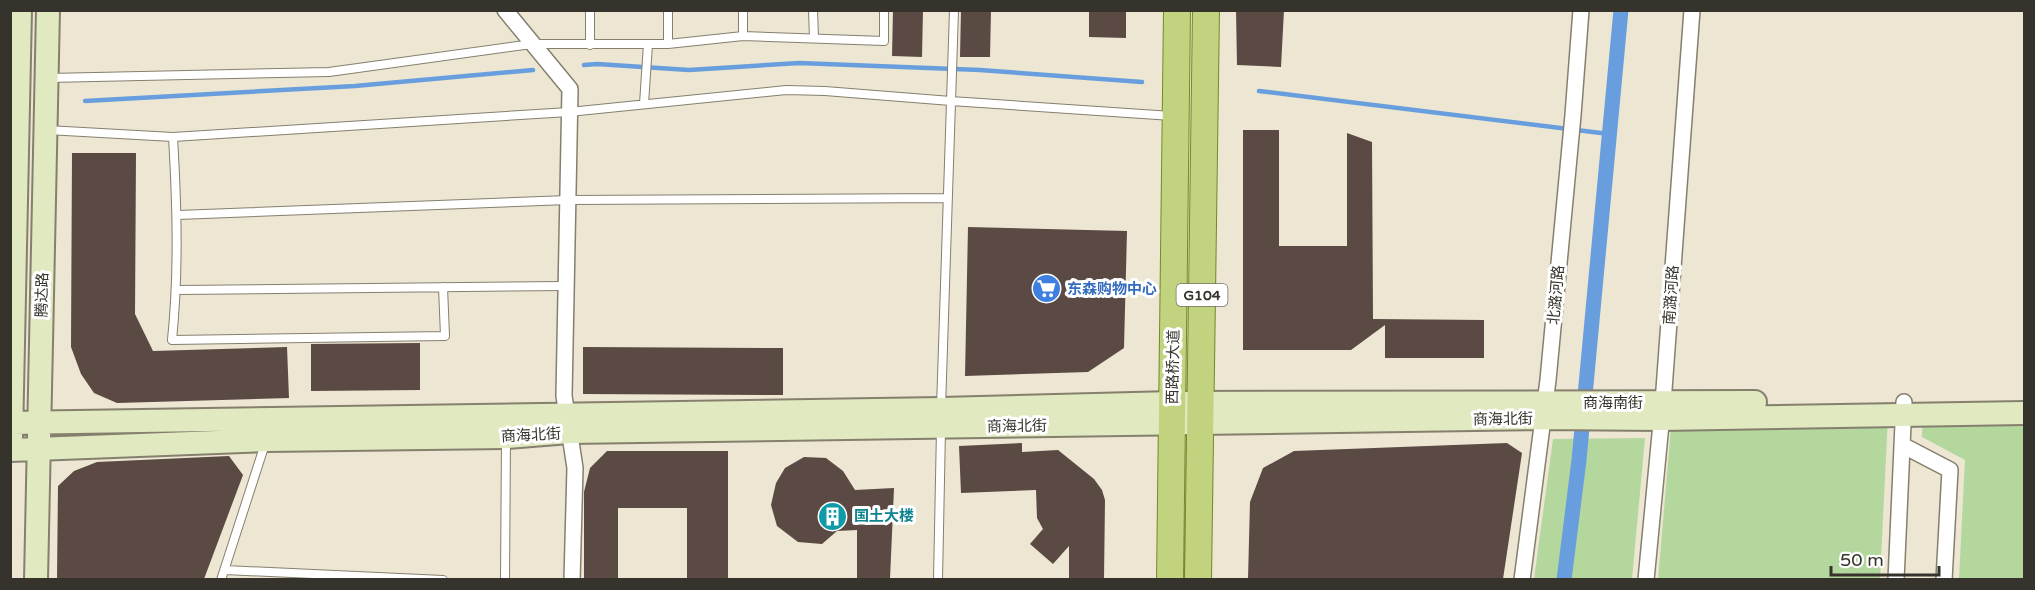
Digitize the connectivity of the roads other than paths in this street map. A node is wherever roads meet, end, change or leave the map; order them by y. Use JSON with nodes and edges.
{"nodes":[{"id":1,"x":20,"y":10,"type":"edge"},
{"id":2,"x":48,"y":10,"type":"edge"},
{"id":3,"x":505,"y":10,"type":"edge"},
{"id":4,"x":590,"y":10,"type":"edge"},
{"id":5,"x":668,"y":10,"type":"edge"},
{"id":6,"x":743,"y":10,"type":"edge"},
{"id":7,"x":813,"y":10,"type":"edge"},
{"id":8,"x":884,"y":10,"type":"edge"},
{"id":9,"x":954,"y":10,"type":"edge"},
{"id":10,"x":1177,"y":10,"type":"edge"},
{"id":11,"x":1206,"y":10,"type":"edge"},
{"id":12,"x":1581,"y":10,"type":"edge"},
{"id":13,"x":1692,"y":10,"type":"edge"},
{"id":14,"x":743,"y":36,"type":"junction"},
{"id":15,"x":814,"y":38,"type":"junction"},
{"id":16,"x":532,"y":44,"type":"junction"},
{"id":17,"x":648,"y":44,"type":"junction"},
{"id":18,"x":668,"y":44,"type":"junction"},
{"id":19,"x":590,"y":45,"type":"junction"},
{"id":20,"x":47,"y":78,"type":"junction"},
{"id":21,"x":951,"y":101,"type":"junction"},
{"id":22,"x":644,"y":104,"type":"junction"},
{"id":23,"x":569,"y":112,"type":"junction"},
{"id":24,"x":1176,"y":116,"type":"junction"},
{"id":25,"x":45,"y":130,"type":"junction"},
{"id":26,"x":173,"y":137,"type":"junction"},
{"id":27,"x":13,"y":185,"type":"edge"},
{"id":28,"x":948,"y":198,"type":"junction"},
{"id":29,"x":568,"y":200,"type":"junction"},
{"id":30,"x":178,"y":214,"type":"junction"},
{"id":31,"x":566,"y":286,"type":"junction"},
{"id":32,"x":443,"y":287,"type":"junction"},
{"id":33,"x":177,"y":290,"type":"junction"},
{"id":34,"x":2025,"y":401,"type":"edge"},
{"id":35,"x":1904,"y":409,"type":"junction"},
{"id":36,"x":1548,"y":411,"type":"junction"},
{"id":37,"x":1662,"y":411,"type":"junction"},
{"id":38,"x":1172,"y":413,"type":"junction"},
{"id":39,"x":1201,"y":413,"type":"junction"},
{"id":40,"x":2025,"y":413,"type":"edge"},
{"id":41,"x":941,"y":418,"type":"junction"},
{"id":42,"x":11,"y":423,"type":"edge"},
{"id":43,"x":39,"y":423,"type":"junction"},
{"id":44,"x":568,"y":423,"type":"junction"},
{"id":45,"x":507,"y":426,"type":"junction"},
{"id":46,"x":270,"y":429,"type":"junction"},
{"id":47,"x":10,"y":445,"type":"edge"},
{"id":48,"x":1902,"y":445,"type":"junction"},
{"id":49,"x":10,"y":450,"type":"edge"},
{"id":50,"x":38,"y":450,"type":"junction"},
{"id":51,"x":225,"y":570,"type":"junction"},
{"id":52,"x":36,"y":579,"type":"edge"},
{"id":53,"x":221,"y":579,"type":"edge"},
{"id":54,"x":443,"y":579,"type":"edge"},
{"id":55,"x":505,"y":579,"type":"edge"},
{"id":56,"x":572,"y":579,"type":"edge"},
{"id":57,"x":938,"y":579,"type":"edge"},
{"id":58,"x":1170,"y":579,"type":"edge"},
{"id":59,"x":1198,"y":579,"type":"edge"},
{"id":60,"x":1522,"y":579,"type":"edge"},
{"id":61,"x":1646,"y":579,"type":"edge"},
{"id":62,"x":1896,"y":579,"type":"edge"},
{"id":63,"x":1944,"y":579,"type":"edge"}],
"edges":[{"from":1,"to":27,"type":"main road","name":"腾达路"},
{"from":2,"to":20,"type":"main road","name":"腾达路"},
{"from":3,"to":16,"type":"street"},
{"from":4,"to":19,"type":"lane"},
{"from":5,"to":18,"type":"lane"},
{"from":6,"to":14,"type":"lane"},
{"from":7,"to":15,"type":"lane"},
{"from":8,"to":15,"type":"lane"},
{"from":9,"to":21,"type":"lane"},
{"from":10,"to":24,"type":"main road","name":"西路桥大道","number":"G104"},
{"from":11,"to":39,"type":"main road","name":"西路桥大道","number":"G104"},
{"from":12,"to":36,"type":"street","name":"北潞河路"},
{"from":13,"to":37,"type":"street","name":"南潞河路"},
{"from":14,"to":15,"type":"lane"},
{"from":14,"to":18,"type":"lane"},
{"from":16,"to":19,"type":"lane"},
{"from":16,"to":20,"type":"lane"},
{"from":16,"to":23,"type":"street"},
{"from":17,"to":18,"type":"lane"},
{"from":17,"to":19,"type":"lane"},
{"from":17,"to":22,"type":"lane"},
{"from":20,"to":25,"type":"main road","name":"腾达路"},
{"from":21,"to":22,"type":"lane"},
{"from":21,"to":24,"type":"lane"},
{"from":21,"to":28,"type":"lane"},
{"from":22,"to":23,"type":"lane"},
{"from":23,"to":26,"type":"lane"},
{"from":23,"to":29,"type":"street"},
{"from":24,"to":38,"type":"main road","name":"西路桥大道","number":"G104"},
{"from":25,"to":26,"type":"lane"},
{"from":25,"to":43,"type":"main road","name":"腾达路"},
{"from":26,"to":30,"type":"lane"},
{"from":27,"to":42,"type":"main road","name":"腾达路"},
{"from":28,"to":29,"type":"lane"},
{"from":28,"to":41,"type":"lane"},
{"from":29,"to":30,"type":"lane"},
{"from":29,"to":31,"type":"street"},
{"from":30,"to":33,"type":"lane"},
{"from":31,"to":32,"type":"lane"},
{"from":31,"to":44,"type":"street"},
{"from":32,"to":33,"type":"lane"},
{"from":32,"to":33,"type":"lane"},
{"from":34,"to":35,"type":"main road","name":"商海南街"},
{"from":35,"to":37,"type":"main road","name":"商海南街"},
{"from":35,"to":40,"type":"main road"},
{"from":35,"to":48,"type":"street"},
{"from":36,"to":37,"type":"main road","name":"商海南街"},
{"from":36,"to":39,"type":"main road","name":"商海北街"},
{"from":36,"to":60,"type":"street","name":"北潞河路"},
{"from":37,"to":61,"type":"street","name":"南潞河路"},
{"from":38,"to":39,"type":"main road","name":"商海北街"},
{"from":38,"to":41,"type":"main road","name":"商海北街"},
{"from":38,"to":58,"type":"main road","name":"西路桥大道","number":"G104"},
{"from":39,"to":59,"type":"main road","name":"西路桥大道","number":"G104"},
{"from":41,"to":44,"type":"main road","name":"商海北街"},
{"from":41,"to":57,"type":"lane"},
{"from":42,"to":43,"type":"main road","name":"商海北街"},
{"from":42,"to":47,"type":"main road","name":"腾达路"},
{"from":43,"to":46,"type":"main road","name":"商海北街"},
{"from":43,"to":50,"type":"main road","name":"腾达路"},
{"from":44,"to":45,"type":"main road","name":"商海北街"},
{"from":44,"to":56,"type":"street"},
{"from":45,"to":46,"type":"main road","name":"商海北街"},
{"from":45,"to":55,"type":"lane"},
{"from":46,"to":50,"type":"main road","name":"商海北街"},
{"from":46,"to":51,"type":"lane"},
{"from":48,"to":62,"type":"street"},
{"from":48,"to":63,"type":"street"},
{"from":49,"to":50,"type":"main road","name":"商海北街"},
{"from":50,"to":52,"type":"main road","name":"腾达路"},
{"from":51,"to":53,"type":"lane"},
{"from":51,"to":54,"type":"lane"}]}
